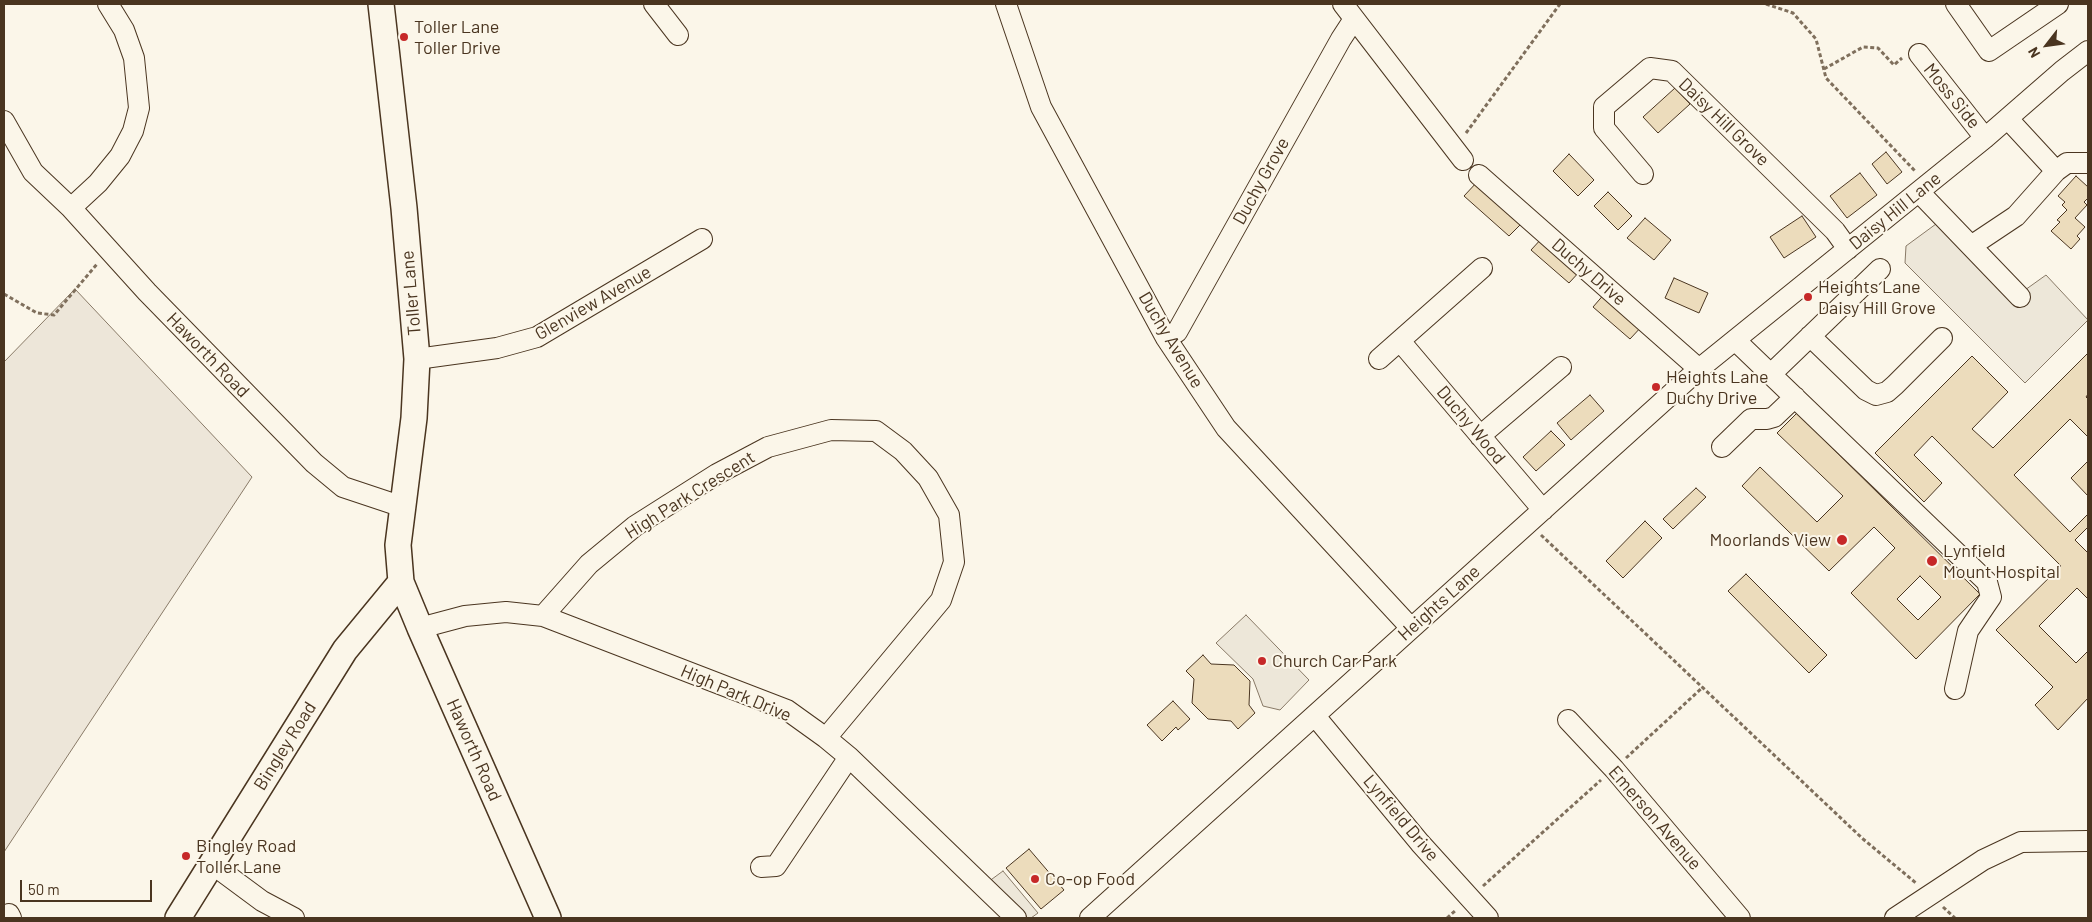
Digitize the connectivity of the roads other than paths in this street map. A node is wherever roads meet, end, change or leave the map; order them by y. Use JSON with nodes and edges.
{"nodes":[{"id":1,"x":108,"y":4,"type":"edge"},
{"id":2,"x":381,"y":4,"type":"edge"},
{"id":3,"x":654,"y":4,"type":"edge"},
{"id":4,"x":1006,"y":4,"type":"edge"},
{"id":5,"x":1956,"y":4,"type":"edge"},
{"id":6,"x":2058,"y":4,"type":"edge"},
{"id":7,"x":1353,"y":10,"type":"edge"},
{"id":8,"x":678,"y":35,"type":"dead end"},
{"id":9,"x":2088,"y":51,"type":"edge"},
{"id":10,"x":1919,"y":54,"type":"road end"},
{"id":11,"x":2008,"y":119,"type":"junction"},
{"id":12,"x":4,"y":121,"type":"edge"},
{"id":13,"x":1985,"y":138,"type":"junction"},
{"id":14,"x":1459,"y":154,"type":"road end"},
{"id":15,"x":2088,"y":163,"type":"edge"},
{"id":16,"x":2056,"y":171,"type":"junction"},
{"id":17,"x":1643,"y":174,"type":"dead end"},
{"id":18,"x":1479,"y":175,"type":"dead end"},
{"id":19,"x":1923,"y":188,"type":"junction"},
{"id":20,"x":71,"y":208,"type":"junction"},
{"id":21,"x":702,"y":239,"type":"dead end"},
{"id":22,"x":1971,"y":246,"type":"junction"},
{"id":23,"x":1848,"y":249,"type":"junction"},
{"id":24,"x":1482,"y":268,"type":"dead end"},
{"id":25,"x":1880,"y":269,"type":"dead end"},
{"id":26,"x":2020,"y":297,"type":"dead end"},
{"id":27,"x":1810,"y":336,"type":"junction"},
{"id":28,"x":1166,"y":338,"type":"junction"},
{"id":29,"x":1942,"y":338,"type":"dead end"},
{"id":30,"x":1735,"y":340,"type":"junction"},
{"id":31,"x":1400,"y":341,"type":"junction"},
{"id":32,"x":417,"y":359,"type":"junction"},
{"id":33,"x":1379,"y":359,"type":"dead end"},
{"id":34,"x":1561,"y":367,"type":"dead end"},
{"id":35,"x":1699,"y":369,"type":"junction"},
{"id":36,"x":1771,"y":374,"type":"junction"},
{"id":37,"x":1795,"y":397,"type":"junction"},
{"id":38,"x":1480,"y":436,"type":"junction"},
{"id":39,"x":1722,"y":447,"type":"dead end"},
{"id":40,"x":403,"y":508,"type":"junction"},
{"id":41,"x":1535,"y":516,"type":"junction"},
{"id":42,"x":401,"y":582,"type":"junction"},
{"id":43,"x":543,"y":616,"type":"junction"},
{"id":44,"x":420,"y":628,"type":"junction"},
{"id":45,"x":1411,"y":628,"type":"junction"},
{"id":46,"x":1955,"y":689,"type":"dead end"},
{"id":47,"x":1315,"y":716,"type":"junction"},
{"id":48,"x":1568,"y":720,"type":"dead end"},
{"id":49,"x":826,"y":738,"type":"junction"},
{"id":50,"x":848,"y":757,"type":"junction"},
{"id":51,"x":2088,"y":841,"type":"edge"},
{"id":52,"x":212,"y":864,"type":"junction"},
{"id":53,"x":761,"y":867,"type":"dead end"},
{"id":54,"x":178,"y":918,"type":"edge"},
{"id":55,"x":294,"y":918,"type":"edge"},
{"id":56,"x":548,"y":918,"type":"edge"},
{"id":57,"x":1016,"y":918,"type":"edge"},
{"id":58,"x":1090,"y":918,"type":"edge"},
{"id":59,"x":1488,"y":918,"type":"edge"},
{"id":60,"x":1740,"y":918,"type":"edge"},
{"id":61,"x":1895,"y":918,"type":"edge"}],
"edges":[{"from":1,"to":20,"type":"street"},
{"from":2,"to":32,"type":"main road","name":"Toller Lane"},
{"from":3,"to":8,"type":"street"},
{"from":4,"to":28,"type":"street","name":"Duchy Avenue"},
{"from":5,"to":6,"type":"street"},
{"from":7,"to":14,"type":"street"},
{"from":7,"to":28,"type":"street","name":"Duchy Grove"},
{"from":9,"to":11,"type":"street","name":"Daisy Hill Lane"},
{"from":10,"to":13,"type":"street","name":"Moss Side"},
{"from":11,"to":13,"type":"street","name":"Daisy Hill Lane"},
{"from":11,"to":16,"type":"street"},
{"from":12,"to":20,"type":"street","name":"Haworth Road"},
{"from":13,"to":19,"type":"street","name":"Daisy Hill Lane"},
{"from":15,"to":16,"type":"street"},
{"from":16,"to":22,"type":"street"},
{"from":17,"to":23,"type":"street","name":"Daisy Hill Grove"},
{"from":18,"to":35,"type":"street","name":"Duchy Drive"},
{"from":19,"to":22,"type":"street"},
{"from":19,"to":23,"type":"street","name":"Daisy Hill Lane"},
{"from":20,"to":40,"type":"street","name":"Haworth Road"},
{"from":21,"to":32,"type":"street","name":"Glenview Avenue"},
{"from":22,"to":26,"type":"street"},
{"from":23,"to":30,"type":"street","name":"Daisy Hill Lane"},
{"from":24,"to":31,"type":"street"},
{"from":25,"to":27,"type":"street"},
{"from":27,"to":29,"type":"street"},
{"from":27,"to":36,"type":"street"},
{"from":28,"to":45,"type":"street","name":"Duchy Avenue"},
{"from":30,"to":35,"type":"street","name":"Daisy Hill Lane"},
{"from":30,"to":36,"type":"street"},
{"from":31,"to":33,"type":"street"},
{"from":31,"to":38,"type":"street","name":"Duchy Wood"},
{"from":32,"to":40,"type":"main road","name":"Toller Lane"},
{"from":34,"to":38,"type":"street"},
{"from":35,"to":41,"type":"street","name":"Heights Lane"},
{"from":36,"to":37,"type":"street"},
{"from":37,"to":39,"type":"street"},
{"from":37,"to":46,"type":"street"},
{"from":38,"to":41,"type":"street","name":"Duchy Wood"},
{"from":40,"to":42,"type":"main road","name":"Toller Lane"},
{"from":41,"to":45,"type":"street","name":"Heights Lane"},
{"from":42,"to":44,"type":"main road","name":"Haworth Road"},
{"from":42,"to":52,"type":"main road","name":"Bingley Road"},
{"from":43,"to":44,"type":"street","name":"High Park Drive"},
{"from":43,"to":49,"type":"street","name":"High Park Drive"},
{"from":43,"to":49,"type":"street","name":"High Park Crescent"},
{"from":44,"to":56,"type":"main road","name":"Haworth Road"},
{"from":45,"to":47,"type":"street","name":"Heights Lane"},
{"from":47,"to":58,"type":"street","name":"Heights Lane"},
{"from":47,"to":59,"type":"street","name":"Lynfield Drive"},
{"from":48,"to":60,"type":"street","name":"Emerson Avenue"},
{"from":49,"to":50,"type":"street","name":"High Park Drive"},
{"from":50,"to":53,"type":"street"},
{"from":50,"to":57,"type":"street","name":"High Park Drive"},
{"from":51,"to":61,"type":"street"},
{"from":52,"to":54,"type":"main road","name":"Bingley Road"},
{"from":52,"to":55,"type":"street"}]}
